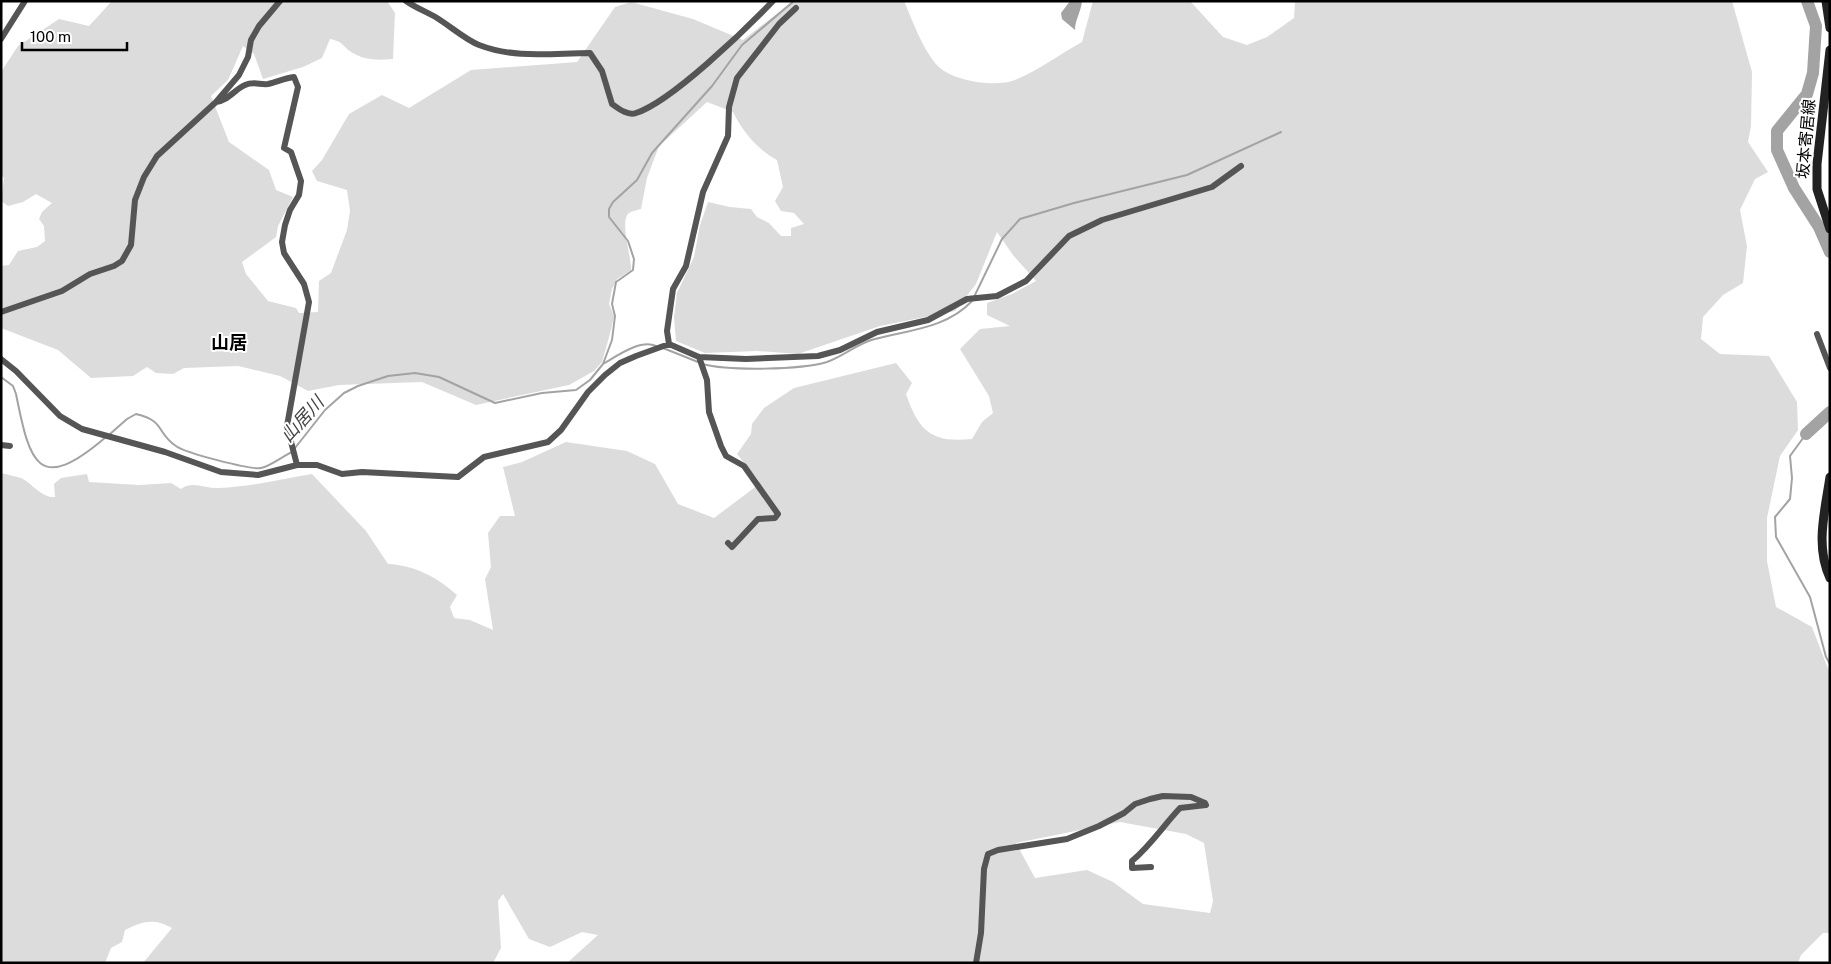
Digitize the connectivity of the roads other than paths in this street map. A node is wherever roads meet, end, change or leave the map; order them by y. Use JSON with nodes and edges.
{"nodes":[{"id":1,"x":25,"y":1,"type":"edge"},
{"id":2,"x":280,"y":1,"type":"edge"},
{"id":3,"x":406,"y":1,"type":"edge"},
{"id":4,"x":773,"y":1,"type":"edge"},
{"id":5,"x":1826,"y":1,"type":"edge"},
{"id":6,"x":796,"y":8,"type":"dead end"},
{"id":7,"x":1830,"y":28,"type":"edge"},
{"id":8,"x":1,"y":39,"type":"edge"},
{"id":9,"x":1830,"y":50,"type":"edge"},
{"id":10,"x":216,"y":102,"type":"junction"},
{"id":11,"x":1241,"y":166,"type":"dead end"},
{"id":12,"x":1830,"y":229,"type":"edge"},
{"id":13,"x":1,"y":312,"type":"edge"},
{"id":14,"x":1818,"y":334,"type":"dead end"},
{"id":15,"x":669,"y":344,"type":"junction"},
{"id":16,"x":699,"y":357,"type":"junction"},
{"id":17,"x":1,"y":359,"type":"edge"},
{"id":18,"x":1830,"y":368,"type":"edge"},
{"id":19,"x":1,"y":445,"type":"edge"},
{"id":20,"x":10,"y":446,"type":"dead end"},
{"id":21,"x":297,"y":465,"type":"junction"},
{"id":22,"x":1830,"y":478,"type":"edge"},
{"id":23,"x":728,"y":543,"type":"dead end"},
{"id":24,"x":1830,"y":578,"type":"edge"},
{"id":25,"x":1152,"y":867,"type":"dead end"},
{"id":26,"x":976,"y":963,"type":"edge"}],
"edges":[{"from":1,"to":8,"type":"street"},
{"from":2,"to":10,"type":"street"},
{"from":3,"to":4,"type":"street"},
{"from":5,"to":7,"type":"main road"},
{"from":6,"to":15,"type":"street"},
{"from":9,"to":12,"type":"main road","name":"坂本寄居線"},
{"from":10,"to":13,"type":"street"},
{"from":10,"to":21,"type":"street"},
{"from":11,"to":16,"type":"street"},
{"from":14,"to":18,"type":"street"},
{"from":15,"to":16,"type":"street"},
{"from":15,"to":21,"type":"street"},
{"from":16,"to":23,"type":"street"},
{"from":17,"to":21,"type":"street"},
{"from":19,"to":20,"type":"street"},
{"from":22,"to":24,"type":"main road"},
{"from":25,"to":26,"type":"street"}]}
